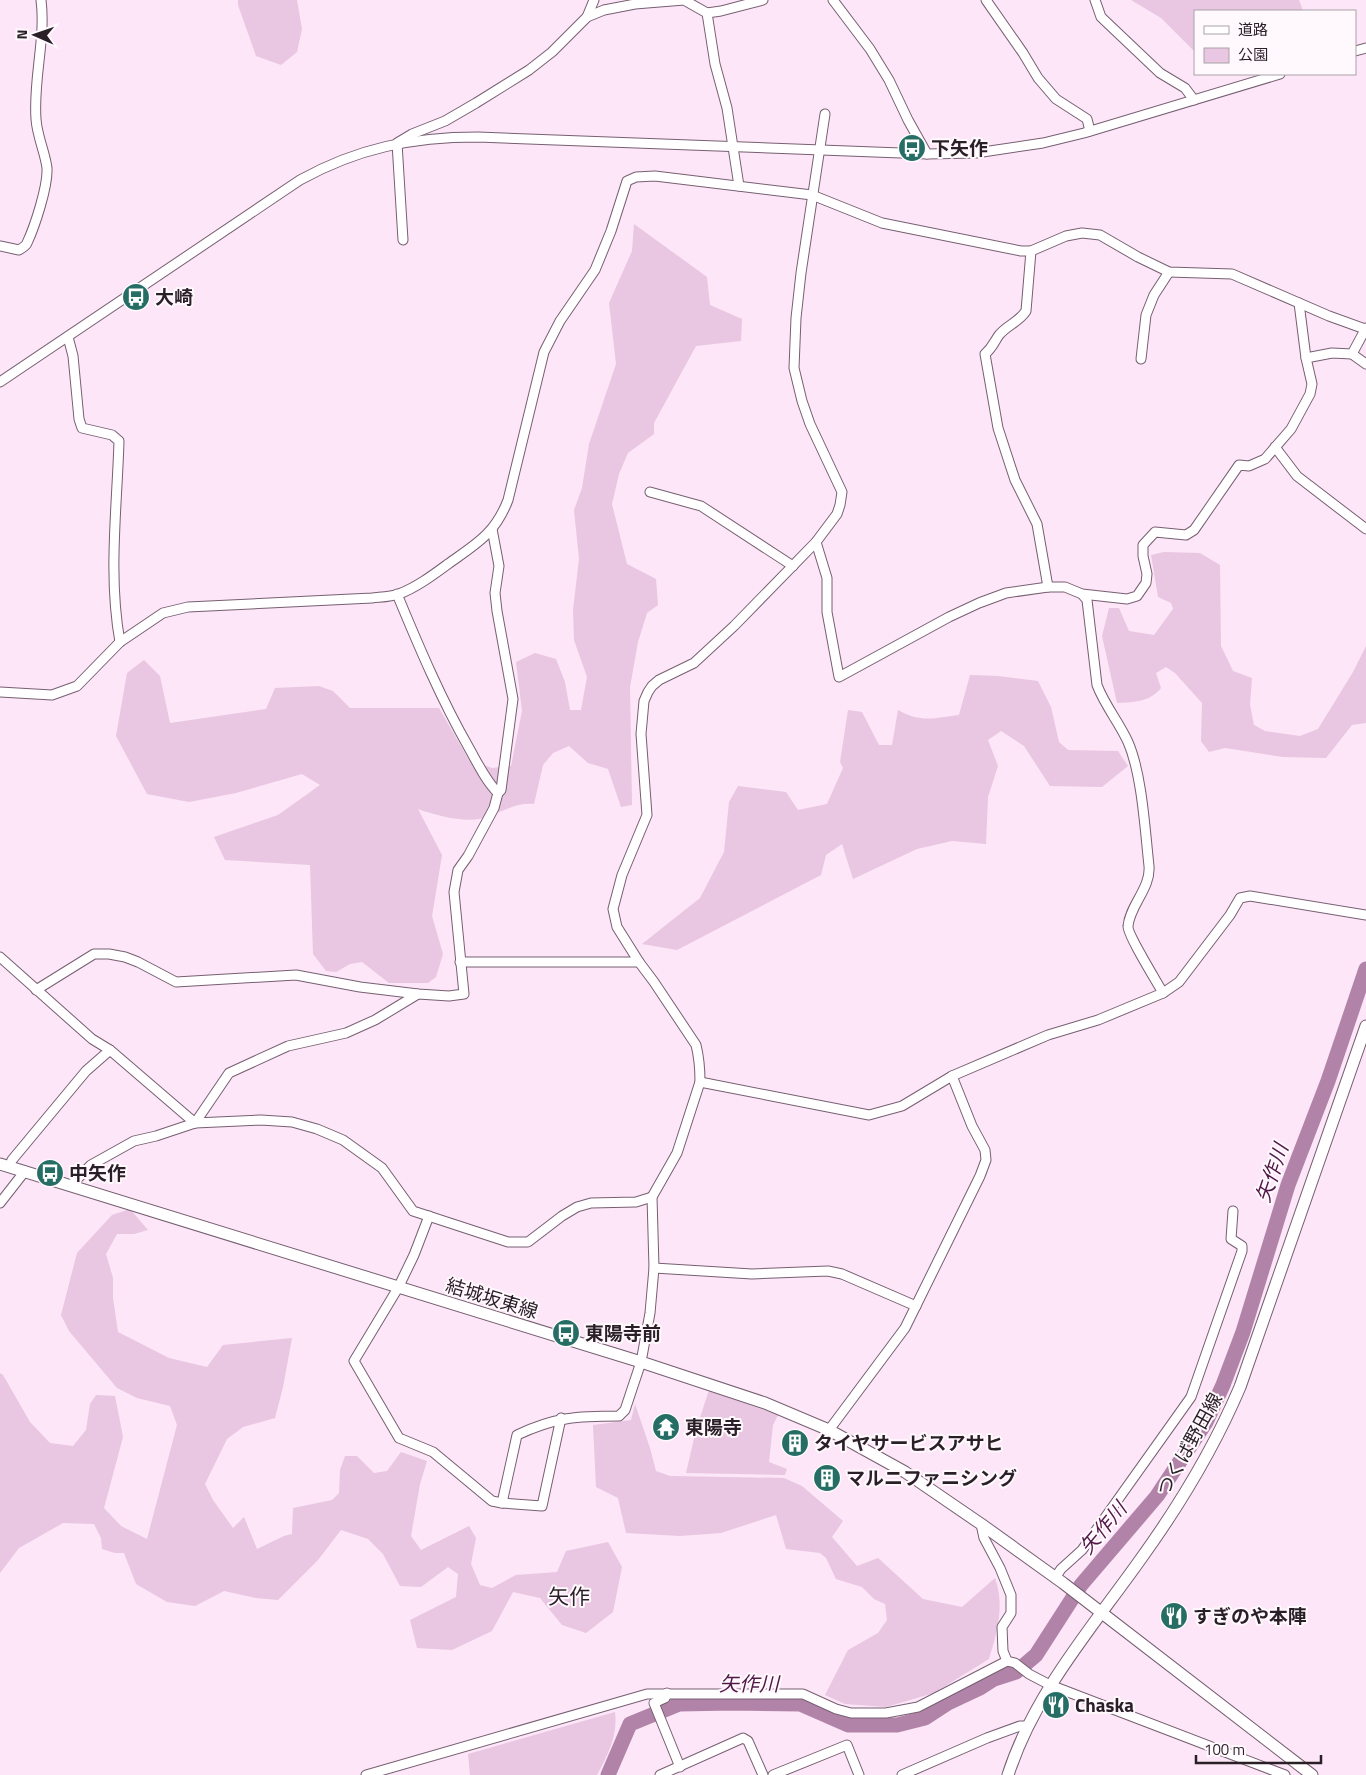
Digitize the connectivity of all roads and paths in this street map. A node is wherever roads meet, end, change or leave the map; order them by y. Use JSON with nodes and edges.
{"nodes":[{"id":1,"x":40,"y":0,"type":"edge"},
{"id":2,"x":594,"y":0,"type":"edge"},
{"id":3,"x":763,"y":0,"type":"edge"},
{"id":4,"x":833,"y":0,"type":"edge"},
{"id":5,"x":986,"y":0,"type":"edge"},
{"id":6,"x":1096,"y":0,"type":"edge"},
{"id":7,"x":707,"y":13,"type":"junction"},
{"id":8,"x":587,"y":18,"type":"junction"},
{"id":9,"x":1277,"y":75,"type":"edge"},
{"id":10,"x":1194,"y":100,"type":"junction"},
{"id":11,"x":825,"y":114,"type":"dead end"},
{"id":12,"x":1090,"y":131,"type":"junction"},
{"id":13,"x":397,"y":143,"type":"junction"},
{"id":14,"x":733,"y":146,"type":"junction"},
{"id":15,"x":820,"y":150,"type":"junction"},
{"id":16,"x":927,"y":154,"type":"junction"},
{"id":17,"x":739,"y":186,"type":"junction"},
{"id":18,"x":812,"y":195,"type":"junction"},
{"id":19,"x":403,"y":240,"type":"dead end"},
{"id":20,"x":0,"y":246,"type":"edge"},
{"id":21,"x":1031,"y":251,"type":"junction"},
{"id":22,"x":1169,"y":272,"type":"junction"},
{"id":23,"x":1299,"y":303,"type":"junction"},
{"id":24,"x":1366,"y":329,"type":"edge"},
{"id":25,"x":68,"y":337,"type":"junction"},
{"id":26,"x":1352,"y":354,"type":"junction"},
{"id":27,"x":1306,"y":358,"type":"junction"},
{"id":28,"x":1141,"y":359,"type":"dead end"},
{"id":29,"x":1366,"y":364,"type":"edge"},
{"id":30,"x":0,"y":382,"type":"edge"},
{"id":31,"x":1275,"y":447,"type":"junction"},
{"id":32,"x":650,"y":492,"type":"dead end"},
{"id":33,"x":492,"y":529,"type":"junction"},
{"id":34,"x":1366,"y":529,"type":"edge"},
{"id":35,"x":816,"y":542,"type":"junction"},
{"id":36,"x":793,"y":566,"type":"junction"},
{"id":37,"x":1048,"y":587,"type":"junction"},
{"id":38,"x":397,"y":594,"type":"junction"},
{"id":39,"x":1082,"y":594,"type":"junction"},
{"id":40,"x":120,"y":642,"type":"junction"},
{"id":41,"x":0,"y":692,"type":"edge"},
{"id":42,"x":498,"y":793,"type":"junction"},
{"id":43,"x":1366,"y":915,"type":"edge"},
{"id":44,"x":0,"y":957,"type":"edge"},
{"id":45,"x":460,"y":962,"type":"junction"},
{"id":46,"x":638,"y":962,"type":"junction"},
{"id":47,"x":36,"y":990,"type":"junction"},
{"id":48,"x":1163,"y":993,"type":"junction"},
{"id":49,"x":418,"y":994,"type":"junction"},
{"id":50,"x":1366,"y":1026,"type":"edge"},
{"id":51,"x":110,"y":1050,"type":"junction"},
{"id":52,"x":952,"y":1076,"type":"junction"},
{"id":53,"x":700,"y":1082,"type":"junction"},
{"id":54,"x":194,"y":1123,"type":"junction"},
{"id":55,"x":4,"y":1165,"type":"edge"},
{"id":56,"x":25,"y":1171,"type":"junction"},
{"id":57,"x":71,"y":1185,"type":"junction"},
{"id":58,"x":652,"y":1197,"type":"junction"},
{"id":59,"x":0,"y":1203,"type":"edge"},
{"id":60,"x":1233,"y":1211,"type":"dead end"},
{"id":61,"x":429,"y":1216,"type":"junction"},
{"id":62,"x":654,"y":1268,"type":"junction"},
{"id":63,"x":398,"y":1288,"type":"junction"},
{"id":64,"x":916,"y":1306,"type":"junction"},
{"id":65,"x":641,"y":1362,"type":"junction"},
{"id":66,"x":561,"y":1418,"type":"junction"},
{"id":67,"x":829,"y":1430,"type":"junction"},
{"id":68,"x":502,"y":1503,"type":"junction"},
{"id":69,"x":981,"y":1524,"type":"junction"},
{"id":70,"x":1059,"y":1581,"type":"junction"},
{"id":71,"x":1102,"y":1614,"type":"junction"},
{"id":72,"x":1011,"y":1662,"type":"junction"},
{"id":73,"x":1050,"y":1685,"type":"junction"},
{"id":74,"x":667,"y":1693,"type":"junction"},
{"id":75,"x":1027,"y":1726,"type":"junction"},
{"id":76,"x":680,"y":1766,"type":"junction"},
{"id":77,"x":366,"y":1775,"type":"edge"},
{"id":78,"x":660,"y":1775,"type":"edge"},
{"id":79,"x":763,"y":1775,"type":"edge"},
{"id":80,"x":773,"y":1775,"type":"edge"},
{"id":81,"x":859,"y":1775,"type":"edge"},
{"id":82,"x":902,"y":1775,"type":"edge"},
{"id":83,"x":1008,"y":1775,"type":"edge"},
{"id":84,"x":1285,"y":1775,"type":"edge"},
{"id":85,"x":1312,"y":1775,"type":"edge"}],
"edges":[{"from":1,"to":20,"type":"street"},
{"from":2,"to":8,"type":"street"},
{"from":3,"to":7,"type":"street"},
{"from":4,"to":16,"type":"street"},
{"from":5,"to":12,"type":"street"},
{"from":6,"to":10,"type":"street"},
{"from":7,"to":8,"type":"street"},
{"from":7,"to":14,"type":"street"},
{"from":8,"to":13,"type":"street"},
{"from":9,"to":10,"type":"street"},
{"from":10,"to":12,"type":"street"},
{"from":11,"to":15,"type":"street"},
{"from":12,"to":16,"type":"street"},
{"from":13,"to":14,"type":"street"},
{"from":13,"to":19,"type":"street"},
{"from":13,"to":25,"type":"street"},
{"from":14,"to":15,"type":"street"},
{"from":14,"to":17,"type":"street"},
{"from":15,"to":16,"type":"street"},
{"from":15,"to":18,"type":"street"},
{"from":17,"to":18,"type":"street"},
{"from":17,"to":33,"type":"street"},
{"from":18,"to":21,"type":"street"},
{"from":18,"to":35,"type":"street"},
{"from":21,"to":22,"type":"street"},
{"from":21,"to":37,"type":"street"},
{"from":22,"to":23,"type":"street"},
{"from":22,"to":28,"type":"street"},
{"from":23,"to":24,"type":"street"},
{"from":23,"to":27,"type":"street"},
{"from":24,"to":26,"type":"street"},
{"from":25,"to":30,"type":"street"},
{"from":25,"to":40,"type":"street"},
{"from":26,"to":27,"type":"street"},
{"from":26,"to":29,"type":"street"},
{"from":27,"to":31,"type":"street"},
{"from":31,"to":34,"type":"street"},
{"from":31,"to":39,"type":"street"},
{"from":32,"to":36,"type":"street"},
{"from":33,"to":38,"type":"street"},
{"from":33,"to":42,"type":"street"},
{"from":35,"to":36,"type":"street"},
{"from":35,"to":37,"type":"street"},
{"from":36,"to":46,"type":"street"},
{"from":37,"to":39,"type":"street"},
{"from":38,"to":40,"type":"street"},
{"from":38,"to":42,"type":"street"},
{"from":39,"to":48,"type":"street"},
{"from":40,"to":41,"type":"street"},
{"from":42,"to":45,"type":"street"},
{"from":43,"to":48,"type":"street"},
{"from":44,"to":47,"type":"street"},
{"from":45,"to":46,"type":"street"},
{"from":45,"to":49,"type":"street"},
{"from":46,"to":53,"type":"street"},
{"from":47,"to":49,"type":"street"},
{"from":47,"to":51,"type":"street"},
{"from":48,"to":52,"type":"street"},
{"from":49,"to":54,"type":"street"},
{"from":50,"to":71,"type":"main road","name":"つくば野田線"},
{"from":51,"to":54,"type":"street"},
{"from":51,"to":55,"type":"street"},
{"from":52,"to":53,"type":"street"},
{"from":52,"to":64,"type":"street"},
{"from":53,"to":58,"type":"street"},
{"from":54,"to":57,"type":"street"},
{"from":54,"to":61,"type":"street"},
{"from":55,"to":56,"type":"main road","name":"結城坂東線"},
{"from":56,"to":57,"type":"main road","name":"結城坂東線"},
{"from":56,"to":59,"type":"street"},
{"from":57,"to":63,"type":"main road","name":"結城坂東線"},
{"from":58,"to":61,"type":"street"},
{"from":58,"to":62,"type":"street"},
{"from":60,"to":70,"type":"street"},
{"from":61,"to":63,"type":"street"},
{"from":62,"to":64,"type":"street"},
{"from":62,"to":65,"type":"street"},
{"from":63,"to":65,"type":"main road","name":"結城坂東線"},
{"from":63,"to":68,"type":"street"},
{"from":64,"to":67,"type":"street"},
{"from":65,"to":66,"type":"street"},
{"from":65,"to":67,"type":"main road","name":"結城坂東線"},
{"from":66,"to":68,"type":"street"},
{"from":66,"to":68,"type":"street"},
{"from":67,"to":69,"type":"main road","name":"結城坂東線"},
{"from":69,"to":70,"type":"main road","name":"結城坂東線"},
{"from":69,"to":72,"type":"street"},
{"from":70,"to":71,"type":"main road","name":"結城坂東線"},
{"from":71,"to":73,"type":"main road","name":"つくば野田線"},
{"from":71,"to":85,"type":"main road"},
{"from":72,"to":73,"type":"street"},
{"from":72,"to":74,"type":"street"},
{"from":73,"to":75,"type":"main road","name":"つくば野田線"},
{"from":73,"to":84,"type":"street"},
{"from":74,"to":76,"type":"street"},
{"from":74,"to":77,"type":"street"},
{"from":75,"to":82,"type":"street"},
{"from":75,"to":83,"type":"main road","name":"つくば野田線"},
{"from":76,"to":78,"type":"street"},
{"from":76,"to":79,"type":"street"},
{"from":80,"to":81,"type":"street"}]}
